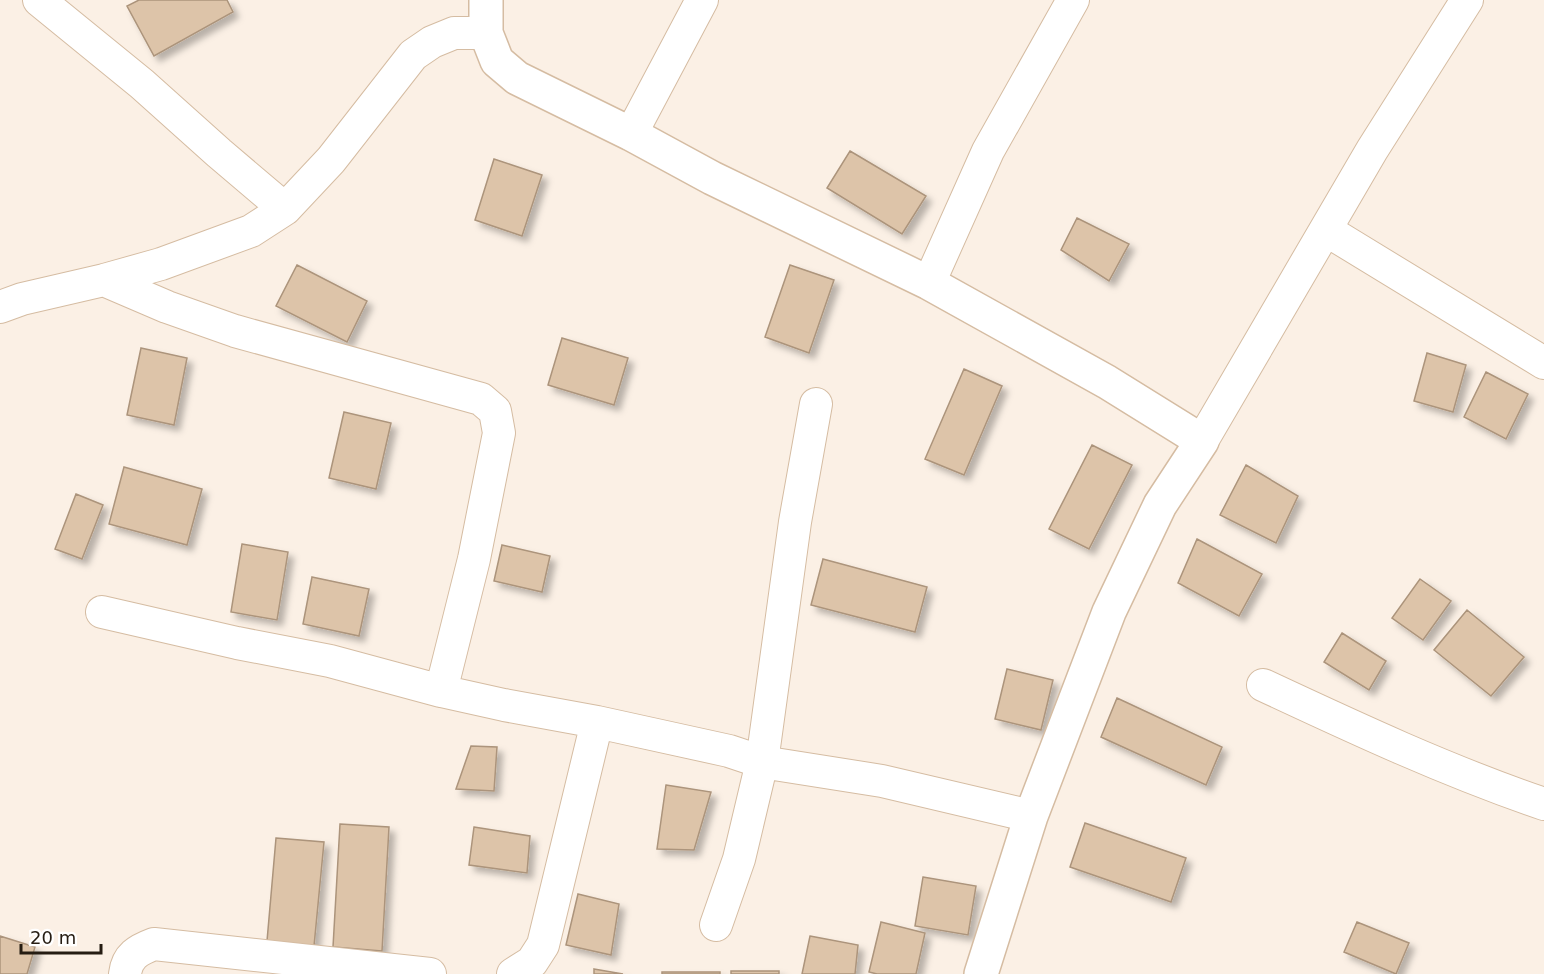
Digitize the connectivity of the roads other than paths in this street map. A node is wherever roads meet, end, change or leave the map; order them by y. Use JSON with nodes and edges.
{"nodes":[{"id":1,"x":39,"y":0,"type":"edge"},
{"id":2,"x":486,"y":0,"type":"edge"},
{"id":3,"x":702,"y":0,"type":"edge"},
{"id":4,"x":1073,"y":0,"type":"edge"},
{"id":5,"x":1467,"y":0,"type":"edge"},
{"id":6,"x":486,"y":33,"type":"junction"},
{"id":7,"x":632,"y":134,"type":"junction"},
{"id":8,"x":285,"y":209,"type":"junction"},
{"id":9,"x":1326,"y":230,"type":"junction"},
{"id":10,"x":104,"y":280,"type":"junction"},
{"id":11,"x":929,"y":283,"type":"junction"},
{"id":12,"x":0,"y":307,"type":"edge"},
{"id":13,"x":1544,"y":363,"type":"edge"},
{"id":14,"x":816,"y":405,"type":"dead end"},
{"id":15,"x":1202,"y":441,"type":"junction"},
{"id":16,"x":102,"y":612,"type":"dead end"},
{"id":17,"x":1263,"y":684,"type":"dead end"},
{"id":18,"x":441,"y":691,"type":"junction"},
{"id":19,"x":597,"y":722,"type":"junction"},
{"id":20,"x":762,"y":762,"type":"junction"},
{"id":21,"x":1544,"y":804,"type":"edge"},
{"id":22,"x":1032,"y":816,"type":"junction"},
{"id":23,"x":716,"y":925,"type":"dead end"},
{"id":24,"x":125,"y":974,"type":"edge"},
{"id":25,"x":430,"y":974,"type":"edge"},
{"id":26,"x":513,"y":974,"type":"edge"},
{"id":27,"x":981,"y":974,"type":"edge"}],
"edges":[{"from":1,"to":8,"type":"street"},
{"from":2,"to":6,"type":"street"},
{"from":3,"to":7,"type":"street"},
{"from":4,"to":11,"type":"street"},
{"from":5,"to":9,"type":"street"},
{"from":6,"to":7,"type":"street"},
{"from":6,"to":8,"type":"street"},
{"from":7,"to":11,"type":"street"},
{"from":8,"to":10,"type":"street"},
{"from":9,"to":13,"type":"street"},
{"from":9,"to":15,"type":"street"},
{"from":10,"to":12,"type":"street"},
{"from":10,"to":18,"type":"street"},
{"from":11,"to":15,"type":"street"},
{"from":14,"to":20,"type":"street"},
{"from":15,"to":22,"type":"street"},
{"from":16,"to":18,"type":"street"},
{"from":17,"to":21,"type":"street"},
{"from":18,"to":19,"type":"street"},
{"from":19,"to":20,"type":"street"},
{"from":19,"to":26,"type":"street"},
{"from":20,"to":22,"type":"street"},
{"from":20,"to":23,"type":"street"},
{"from":22,"to":27,"type":"street"},
{"from":24,"to":25,"type":"street"}]}
